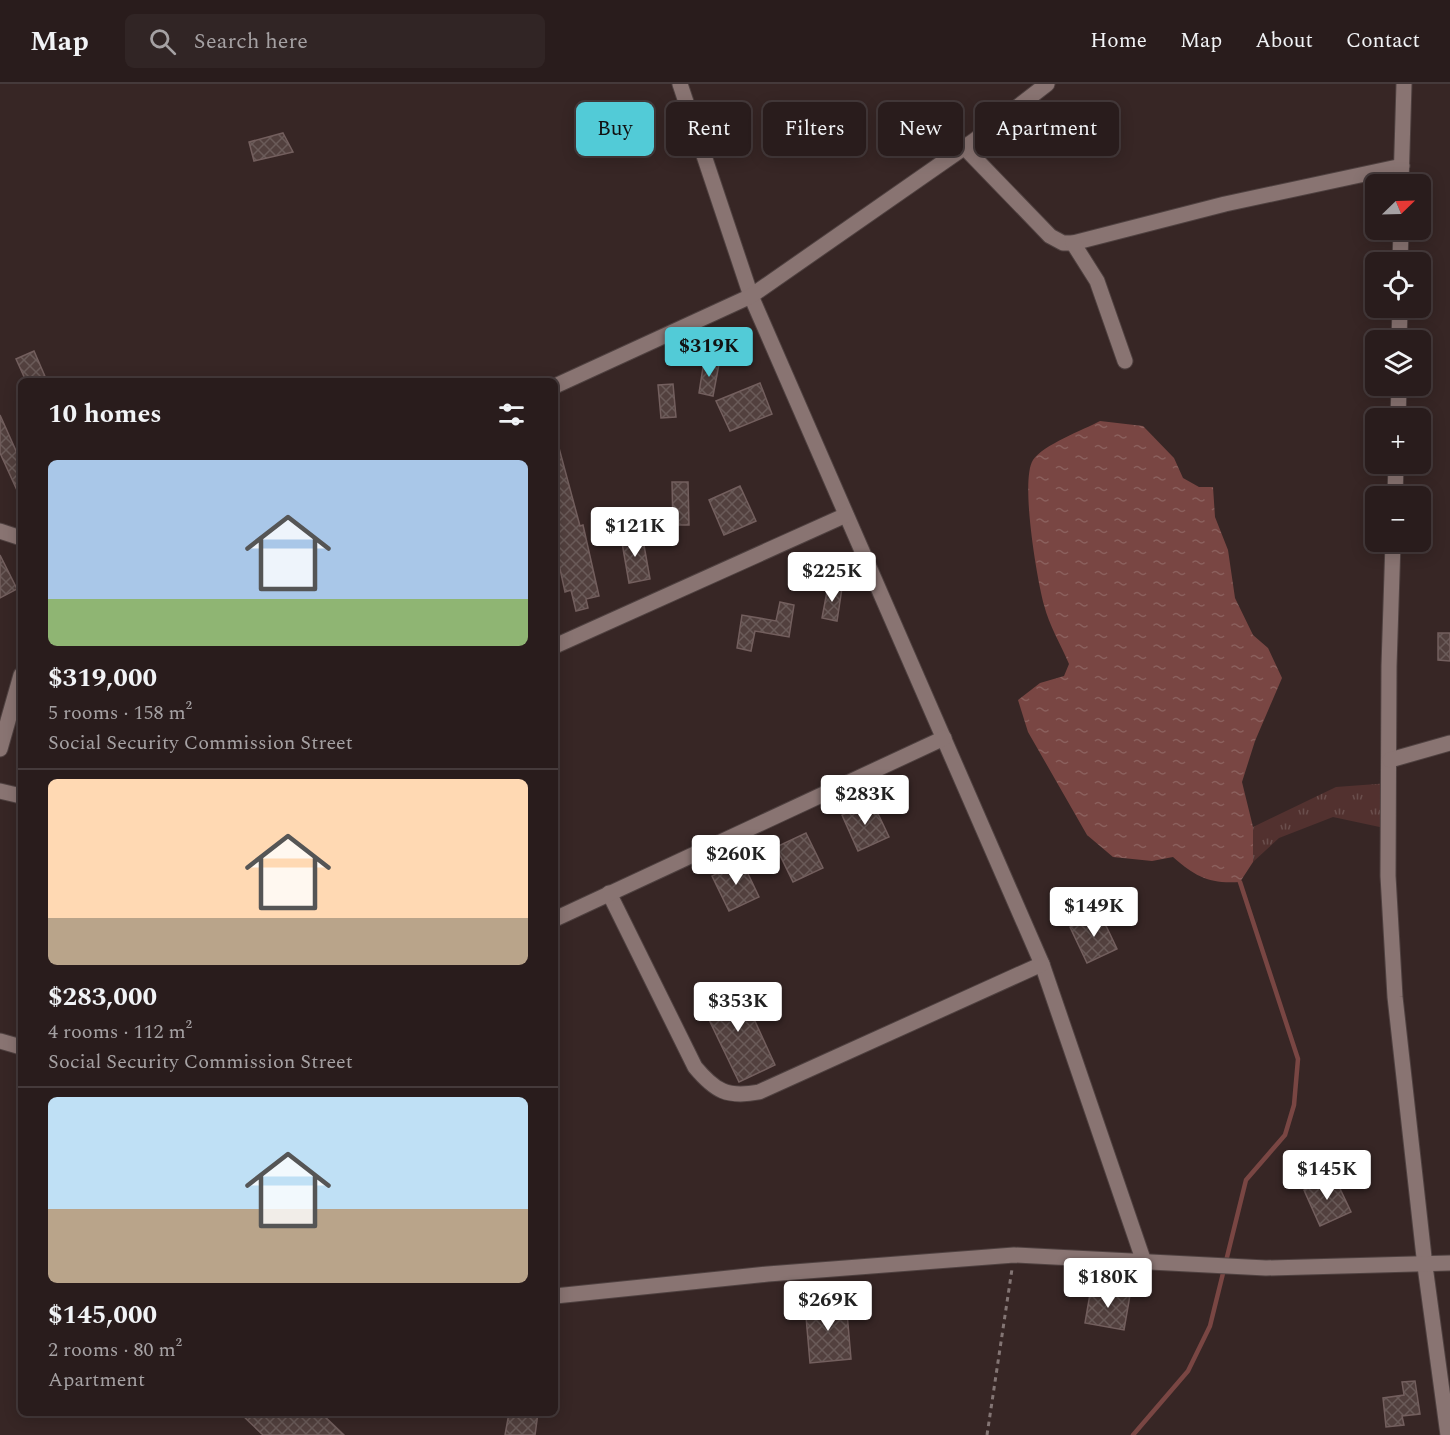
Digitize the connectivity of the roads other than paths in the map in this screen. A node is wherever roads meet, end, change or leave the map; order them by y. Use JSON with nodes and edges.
{"nodes":[{"id":1,"x":680,"y":84,"type":"edge"},
{"id":2,"x":1047,"y":84,"type":"edge"},
{"id":3,"x":1404,"y":84,"type":"edge"},
{"id":4,"x":964,"y":147,"type":"junction"},
{"id":5,"x":1402,"y":166,"type":"junction"},
{"id":6,"x":1402,"y":174,"type":"edge"},
{"id":7,"x":1073,"y":243,"type":"junction"},
{"id":8,"x":751,"y":296,"type":"junction"},
{"id":9,"x":1125,"y":361,"type":"dead end"},
{"id":10,"x":558,"y":385,"type":"edge"},
{"id":11,"x":846,"y":515,"type":"junction"},
{"id":12,"x":0,"y":531,"type":"edge"},
{"id":13,"x":18,"y":537,"type":"edge"},
{"id":14,"x":1393,"y":552,"type":"edge"},
{"id":15,"x":558,"y":645,"type":"edge"},
{"id":16,"x":18,"y":686,"type":"edge"},
{"id":17,"x":944,"y":738,"type":"junction"},
{"id":18,"x":1450,"y":743,"type":"edge"},
{"id":19,"x":0,"y":749,"type":"edge"},
{"id":20,"x":1390,"y":760,"type":"junction"},
{"id":21,"x":0,"y":791,"type":"edge"},
{"id":22,"x":18,"y":795,"type":"edge"},
{"id":23,"x":609,"y":893,"type":"junction"},
{"id":24,"x":558,"y":918,"type":"edge"},
{"id":25,"x":1042,"y":964,"type":"junction"},
{"id":26,"x":0,"y":1041,"type":"edge"},
{"id":27,"x":18,"y":1046,"type":"edge"},
{"id":28,"x":1144,"y":1262,"type":"junction"},
{"id":29,"x":1450,"y":1263,"type":"edge"},
{"id":30,"x":1425,"y":1266,"type":"junction"},
{"id":31,"x":558,"y":1296,"type":"edge"},
{"id":32,"x":1448,"y":1435,"type":"edge"}],
"edges":[{"from":1,"to":8,"type":"street"},
{"from":2,"to":4,"type":"street"},
{"from":3,"to":5,"type":"street"},
{"from":4,"to":7,"type":"street"},
{"from":4,"to":8,"type":"street"},
{"from":5,"to":6,"type":"street"},
{"from":5,"to":7,"type":"street"},
{"from":7,"to":9,"type":"street"},
{"from":8,"to":10,"type":"street"},
{"from":8,"to":11,"type":"street"},
{"from":11,"to":15,"type":"street"},
{"from":11,"to":17,"type":"street"},
{"from":12,"to":13,"type":"street"},
{"from":14,"to":20,"type":"street"},
{"from":16,"to":19,"type":"street"},
{"from":17,"to":23,"type":"street"},
{"from":17,"to":25,"type":"street"},
{"from":18,"to":20,"type":"street"},
{"from":20,"to":30,"type":"street"},
{"from":21,"to":22,"type":"street"},
{"from":23,"to":24,"type":"street"},
{"from":23,"to":25,"type":"street"},
{"from":25,"to":28,"type":"street"},
{"from":26,"to":27,"type":"street"},
{"from":28,"to":30,"type":"street"},
{"from":28,"to":31,"type":"street"},
{"from":29,"to":30,"type":"street"},
{"from":30,"to":32,"type":"street"}]}
